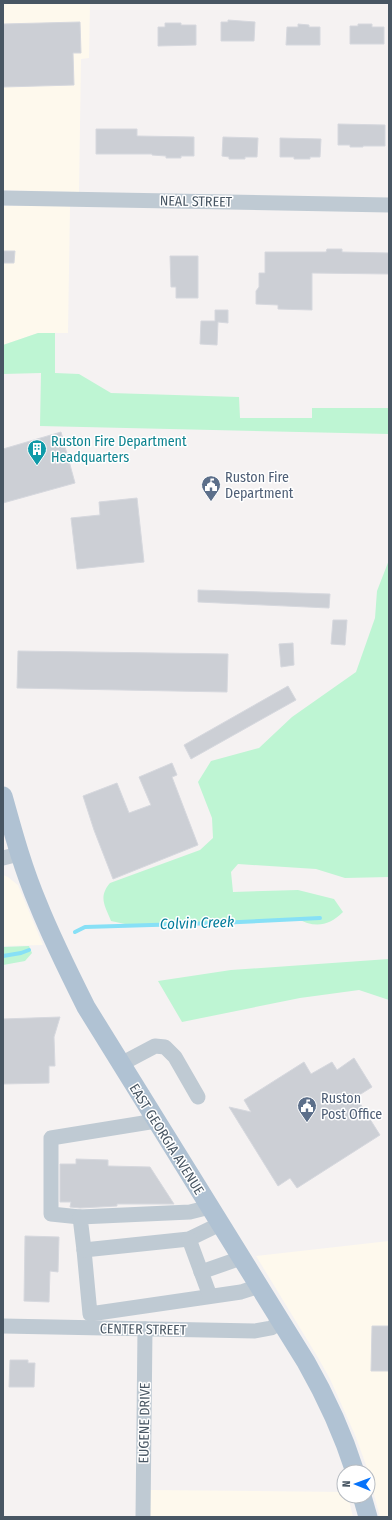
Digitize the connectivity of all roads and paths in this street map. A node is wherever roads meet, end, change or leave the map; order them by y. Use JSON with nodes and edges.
{"nodes":[{"id":1,"x":3,"y":198,"type":"edge"},
{"id":2,"x":389,"y":204,"type":"edge"},
{"id":3,"x":3,"y":796,"type":"edge"},
{"id":4,"x":11,"y":856,"type":"edge"},
{"id":5,"x":121,"y":1064,"type":"junction"},
{"id":6,"x":198,"y":1097,"type":"dead end"},
{"id":7,"x":156,"y":1121,"type":"junction"},
{"id":8,"x":210,"y":1207,"type":"junction"},
{"id":9,"x":80,"y":1217,"type":"junction"},
{"id":10,"x":220,"y":1224,"type":"junction"},
{"id":11,"x":189,"y":1239,"type":"junction"},
{"id":12,"x":84,"y":1250,"type":"junction"},
{"id":13,"x":242,"y":1258,"type":"junction"},
{"id":14,"x":201,"y":1272,"type":"junction"},
{"id":15,"x":259,"y":1286,"type":"junction"},
{"id":16,"x":210,"y":1296,"type":"junction"},
{"id":17,"x":160,"y":1304,"type":"junction"},
{"id":18,"x":282,"y":1322,"type":"junction"},
{"id":19,"x":3,"y":1326,"type":"edge"},
{"id":20,"x":145,"y":1329,"type":"junction"},
{"id":21,"x":165,"y":1329,"type":"junction"},
{"id":22,"x":352,"y":1464,"type":"edge"},
{"id":23,"x":364,"y":1504,"type":"edge"},
{"id":24,"x":143,"y":1517,"type":"edge"},
{"id":25,"x":368,"y":1517,"type":"edge"}],
"edges":[{"from":1,"to":2,"type":"street","name":"NEAL STREET"},
{"from":3,"to":4,"type":"main road","name":"EAST GEORGIA AVENUE"},
{"from":4,"to":5,"type":"main road","name":"EAST GEORGIA AVENUE"},
{"from":5,"to":6,"type":"street"},
{"from":5,"to":7,"type":"main road","name":"EAST GEORGIA AVENUE"},
{"from":7,"to":8,"type":"main road","name":"EAST GEORGIA AVENUE"},
{"from":7,"to":9,"type":"street"},
{"from":8,"to":9,"type":"street"},
{"from":8,"to":10,"type":"main road","name":"EAST GEORGIA AVENUE"},
{"from":9,"to":12,"type":"street"},
{"from":10,"to":11,"type":"street"},
{"from":10,"to":13,"type":"main road","name":"EAST GEORGIA AVENUE"},
{"from":11,"to":12,"type":"street"},
{"from":11,"to":14,"type":"street"},
{"from":12,"to":17,"type":"street"},
{"from":13,"to":14,"type":"street"},
{"from":13,"to":15,"type":"main road","name":"EAST GEORGIA AVENUE"},
{"from":14,"to":16,"type":"street"},
{"from":15,"to":16,"type":"street"},
{"from":15,"to":18,"type":"main road","name":"EAST GEORGIA AVENUE"},
{"from":16,"to":17,"type":"street"},
{"from":17,"to":21,"type":"street"},
{"from":18,"to":21,"type":"street","name":"CENTER STREET"},
{"from":18,"to":22,"type":"main road","name":"EAST GEORGIA AVENUE"},
{"from":19,"to":20,"type":"street","name":"CENTER STREET"},
{"from":20,"to":21,"type":"street","name":"CENTER STREET"},
{"from":20,"to":24,"type":"street","name":"EUGENE DRIVE"},
{"from":23,"to":25,"type":"main road"}]}
